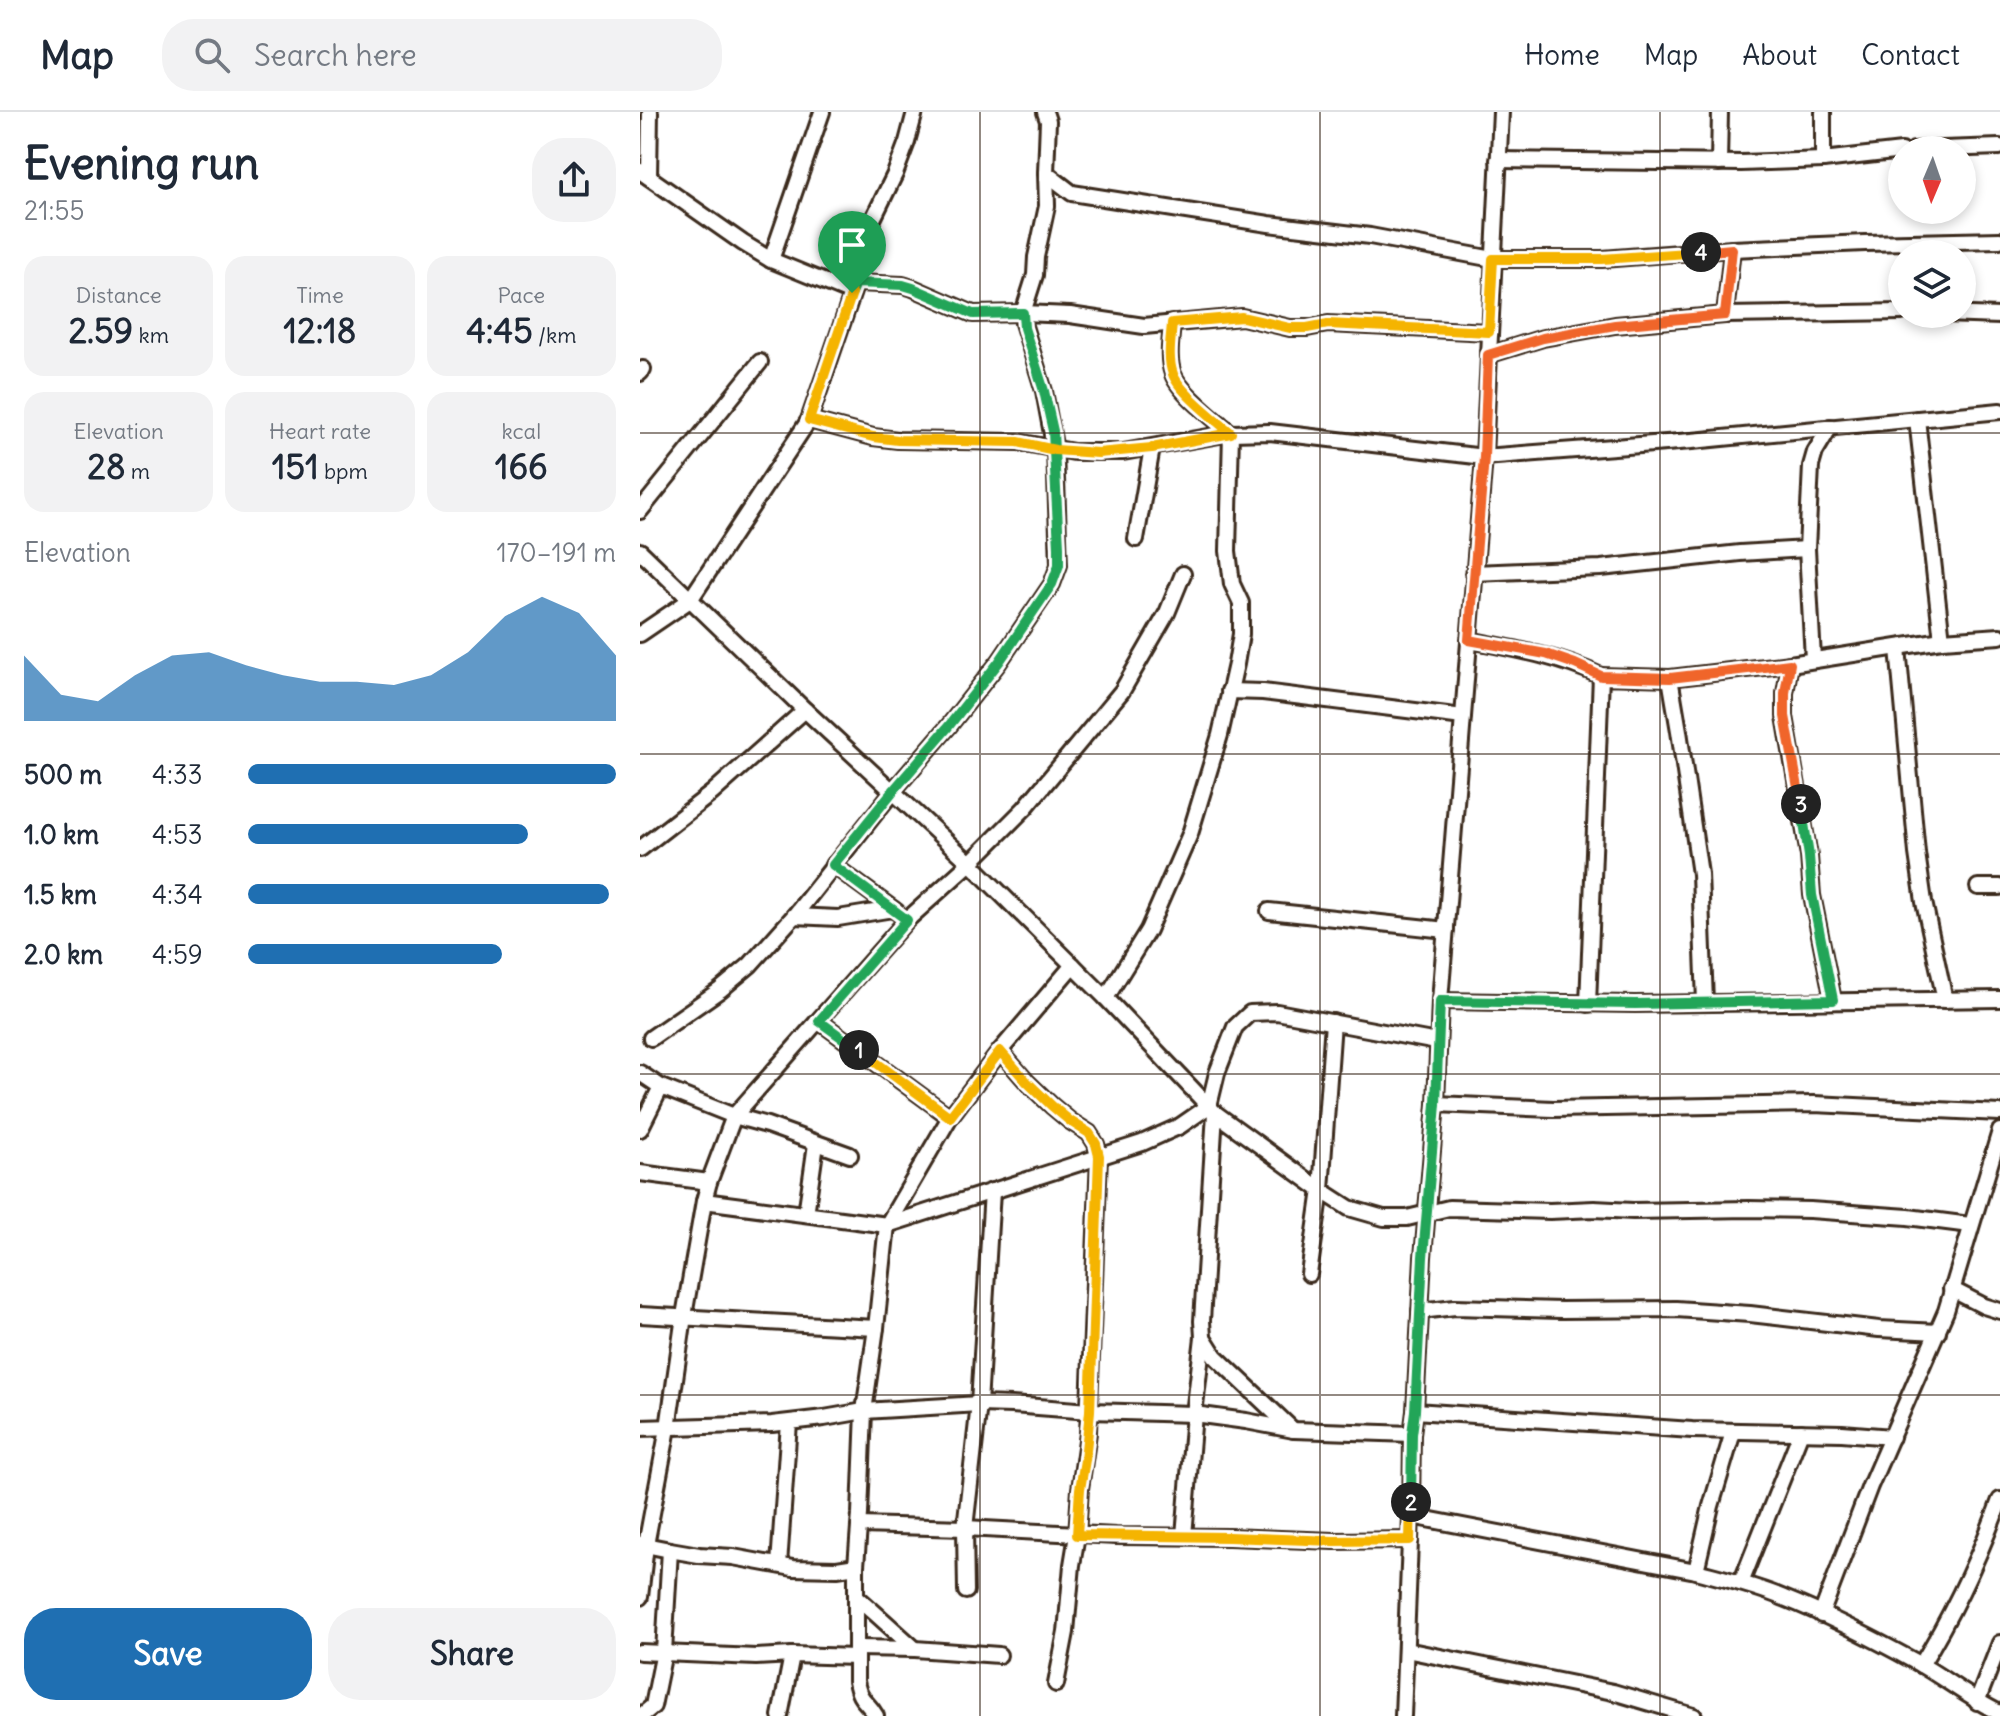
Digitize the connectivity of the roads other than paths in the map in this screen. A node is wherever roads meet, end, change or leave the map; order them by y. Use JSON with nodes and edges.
{"nodes":[{"id":1,"x":650,"y":112,"type":"edge"},
{"id":2,"x":822,"y":112,"type":"edge"},
{"id":3,"x":1045,"y":112,"type":"edge"},
{"id":4,"x":1501,"y":112,"type":"edge"},
{"id":5,"x":1720,"y":112,"type":"edge"},
{"id":6,"x":1823,"y":112,"type":"edge"},
{"id":7,"x":913,"y":114,"type":"edge"},
{"id":8,"x":2000,"y":147,"type":"edge"},
{"id":9,"x":1976,"y":148,"type":"edge"},
{"id":10,"x":1888,"y":153,"type":"edge"},
{"id":11,"x":1498,"y":160,"type":"junction"},
{"id":12,"x":1823,"y":160,"type":"junction"},
{"id":13,"x":1719,"y":163,"type":"junction"},
{"id":14,"x":1046,"y":173,"type":"junction"},
{"id":15,"x":644,"y":174,"type":"edge"},
{"id":16,"x":1072,"y":193,"type":"junction"},
{"id":17,"x":1047,"y":206,"type":"junction"},
{"id":18,"x":2000,"y":240,"type":"edge"},
{"id":19,"x":1732,"y":249,"type":"junction"},
{"id":20,"x":1493,"y":259,"type":"junction"},
{"id":21,"x":771,"y":260,"type":"junction"},
{"id":22,"x":854,"y":288,"type":"junction"},
{"id":23,"x":1888,"y":312,"type":"edge"},
{"id":24,"x":1023,"y":313,"type":"junction"},
{"id":25,"x":1725,"y":315,"type":"junction"},
{"id":26,"x":1976,"y":315,"type":"edge"},
{"id":27,"x":2000,"y":316,"type":"edge"},
{"id":28,"x":1172,"y":323,"type":"junction"},
{"id":29,"x":1489,"y":332,"type":"junction"},
{"id":30,"x":1488,"y":355,"type":"junction"},
{"id":31,"x":760,"y":362,"type":"dead end"},
{"id":32,"x":2000,"y":411,"type":"edge"},
{"id":33,"x":1917,"y":419,"type":"junction"},
{"id":34,"x":809,"y":420,"type":"junction"},
{"id":35,"x":1830,"y":427,"type":"junction"},
{"id":36,"x":1231,"y":433,"type":"junction"},
{"id":37,"x":1152,"y":448,"type":"junction"},
{"id":38,"x":1055,"y":450,"type":"junction"},
{"id":39,"x":1484,"y":457,"type":"junction"},
{"id":40,"x":640,"y":511,"type":"edge"},
{"id":41,"x":1136,"y":539,"type":"dead end"},
{"id":42,"x":1807,"y":549,"type":"junction"},
{"id":43,"x":640,"y":551,"type":"edge"},
{"id":44,"x":1473,"y":573,"type":"junction"},
{"id":45,"x":1183,"y":574,"type":"dead end"},
{"id":46,"x":690,"y":600,"type":"junction"},
{"id":47,"x":640,"y":634,"type":"edge"},
{"id":48,"x":1999,"y":637,"type":"edge"},
{"id":49,"x":1469,"y":640,"type":"junction"},
{"id":50,"x":1942,"y":640,"type":"junction"},
{"id":51,"x":1898,"y":648,"type":"junction"},
{"id":52,"x":1813,"y":659,"type":"junction"},
{"id":53,"x":1790,"y":664,"type":"junction"},
{"id":54,"x":1601,"y":676,"type":"junction"},
{"id":55,"x":1670,"y":678,"type":"junction"},
{"id":56,"x":1229,"y":691,"type":"junction"},
{"id":57,"x":805,"y":710,"type":"junction"},
{"id":58,"x":1463,"y":717,"type":"junction"},
{"id":59,"x":893,"y":791,"type":"junction"},
{"id":60,"x":640,"y":849,"type":"edge"},
{"id":61,"x":970,"y":863,"type":"junction"},
{"id":62,"x":833,"y":865,"type":"junction"},
{"id":63,"x":1978,"y":887,"type":"dead end"},
{"id":64,"x":2000,"y":887,"type":"edge"},
{"id":65,"x":893,"y":909,"type":"junction"},
{"id":66,"x":1269,"y":911,"type":"dead end"},
{"id":67,"x":794,"y":916,"type":"junction"},
{"id":68,"x":907,"y":920,"type":"junction"},
{"id":69,"x":1446,"y":930,"type":"junction"},
{"id":70,"x":1073,"y":965,"type":"junction"},
{"id":71,"x":1106,"y":998,"type":"junction"},
{"id":72,"x":2000,"y":999,"type":"edge"},
{"id":73,"x":1833,"y":1000,"type":"junction"},
{"id":74,"x":1945,"y":1000,"type":"junction"},
{"id":75,"x":1440,"y":1001,"type":"junction"},
{"id":76,"x":1705,"y":1002,"type":"junction"},
{"id":77,"x":1588,"y":1004,"type":"junction"},
{"id":78,"x":819,"y":1021,"type":"junction"},
{"id":79,"x":1333,"y":1022,"type":"junction"},
{"id":80,"x":651,"y":1038,"type":"dead end"},
{"id":81,"x":1437,"y":1042,"type":"junction"},
{"id":82,"x":1000,"y":1051,"type":"junction"},
{"id":83,"x":640,"y":1073,"type":"edge"},
{"id":84,"x":661,"y":1087,"type":"junction"},
{"id":85,"x":1436,"y":1104,"type":"junction"},
{"id":86,"x":1212,"y":1109,"type":"junction"},
{"id":87,"x":2000,"y":1113,"type":"edge"},
{"id":88,"x":734,"y":1116,"type":"junction"},
{"id":89,"x":950,"y":1117,"type":"junction"},
{"id":90,"x":640,"y":1129,"type":"edge"},
{"id":91,"x":2000,"y":1131,"type":"edge"},
{"id":92,"x":816,"y":1144,"type":"junction"},
{"id":93,"x":850,"y":1155,"type":"dead end"},
{"id":94,"x":1099,"y":1156,"type":"junction"},
{"id":95,"x":640,"y":1173,"type":"edge"},
{"id":96,"x":709,"y":1182,"type":"junction"},
{"id":97,"x":1321,"y":1190,"type":"junction"},
{"id":98,"x":992,"y":1191,"type":"junction"},
{"id":99,"x":704,"y":1201,"type":"junction"},
{"id":100,"x":806,"y":1214,"type":"junction"},
{"id":101,"x":1427,"y":1214,"type":"junction"},
{"id":102,"x":887,"y":1225,"type":"junction"},
{"id":103,"x":1970,"y":1225,"type":"junction"},
{"id":104,"x":1309,"y":1274,"type":"dead end"},
{"id":105,"x":1951,"y":1289,"type":"junction"},
{"id":106,"x":1420,"y":1311,"type":"junction"},
{"id":107,"x":2000,"y":1311,"type":"edge"},
{"id":108,"x":640,"y":1315,"type":"edge"},
{"id":109,"x":684,"y":1316,"type":"junction"},
{"id":110,"x":876,"y":1328,"type":"junction"},
{"id":111,"x":1938,"y":1332,"type":"junction"},
{"id":112,"x":1203,"y":1337,"type":"junction"},
{"id":113,"x":979,"y":1404,"type":"junction"},
{"id":114,"x":864,"y":1411,"type":"junction"},
{"id":115,"x":1090,"y":1411,"type":"junction"},
{"id":116,"x":1415,"y":1411,"type":"junction"},
{"id":117,"x":1194,"y":1414,"type":"junction"},
{"id":118,"x":789,"y":1423,"type":"junction"},
{"id":119,"x":640,"y":1428,"type":"edge"},
{"id":120,"x":668,"y":1428,"type":"junction"},
{"id":121,"x":1294,"y":1430,"type":"junction"},
{"id":122,"x":1733,"y":1432,"type":"junction"},
{"id":123,"x":1801,"y":1432,"type":"junction"},
{"id":124,"x":1412,"y":1434,"type":"junction"},
{"id":125,"x":1892,"y":1437,"type":"junction"},
{"id":126,"x":2000,"y":1500,"type":"edge"},
{"id":127,"x":1411,"y":1516,"type":"junction"},
{"id":128,"x":860,"y":1525,"type":"junction"},
{"id":129,"x":965,"y":1528,"type":"junction"},
{"id":130,"x":1077,"y":1535,"type":"junction"},
{"id":131,"x":1184,"y":1536,"type":"junction"},
{"id":132,"x":1410,"y":1540,"type":"junction"},
{"id":133,"x":643,"y":1544,"type":"edge"},
{"id":134,"x":670,"y":1550,"type":"junction"},
{"id":135,"x":779,"y":1565,"type":"junction"},
{"id":136,"x":856,"y":1566,"type":"junction"},
{"id":137,"x":1696,"y":1571,"type":"junction"},
{"id":138,"x":1741,"y":1583,"type":"junction"},
{"id":139,"x":966,"y":1591,"type":"dead end"},
{"id":140,"x":856,"y":1596,"type":"junction"},
{"id":141,"x":640,"y":1597,"type":"edge"},
{"id":142,"x":1821,"y":1615,"type":"junction"},
{"id":143,"x":2000,"y":1643,"type":"edge"},
{"id":144,"x":915,"y":1649,"type":"junction"},
{"id":145,"x":1406,"y":1650,"type":"junction"},
{"id":146,"x":640,"y":1652,"type":"edge"},
{"id":147,"x":664,"y":1652,"type":"junction"},
{"id":148,"x":856,"y":1652,"type":"junction"},
{"id":149,"x":792,"y":1655,"type":"junction"},
{"id":150,"x":999,"y":1655,"type":"dead end"},
{"id":151,"x":1921,"y":1665,"type":"junction"},
{"id":152,"x":1056,"y":1684,"type":"dead end"},
{"id":153,"x":1977,"y":1702,"type":"junction"},
{"id":154,"x":2000,"y":1713,"type":"edge"},
{"id":155,"x":641,"y":1716,"type":"edge"},
{"id":156,"x":780,"y":1716,"type":"edge"},
{"id":157,"x":876,"y":1716,"type":"edge"},
{"id":158,"x":1403,"y":1716,"type":"edge"},
{"id":159,"x":1694,"y":1716,"type":"edge"}],
"edges":[{"from":1,"to":15,"type":"street"},
{"from":2,"to":21,"type":"street"},
{"from":3,"to":14,"type":"street"},
{"from":4,"to":11,"type":"street"},
{"from":5,"to":13,"type":"street"},
{"from":6,"to":12,"type":"street"},
{"from":7,"to":22,"type":"street"},
{"from":8,"to":9,"type":"street"},
{"from":10,"to":12,"type":"street"},
{"from":11,"to":13,"type":"street"},
{"from":11,"to":20,"type":"street"},
{"from":12,"to":13,"type":"street"},
{"from":14,"to":16,"type":"street"},
{"from":14,"to":17,"type":"street"},
{"from":15,"to":21,"type":"street"},
{"from":16,"to":17,"type":"street"},
{"from":16,"to":20,"type":"street"},
{"from":17,"to":24,"type":"street"},
{"from":18,"to":19,"type":"street"},
{"from":19,"to":20,"type":"street"},
{"from":19,"to":25,"type":"street"},
{"from":20,"to":29,"type":"street"},
{"from":21,"to":22,"type":"street"},
{"from":22,"to":24,"type":"street"},
{"from":22,"to":34,"type":"street"},
{"from":23,"to":25,"type":"street"},
{"from":24,"to":28,"type":"street"},
{"from":24,"to":38,"type":"street"},
{"from":25,"to":30,"type":"street"},
{"from":26,"to":27,"type":"street"},
{"from":28,"to":29,"type":"street"},
{"from":28,"to":36,"type":"street"},
{"from":29,"to":30,"type":"street"},
{"from":30,"to":39,"type":"street"},
{"from":31,"to":40,"type":"street"},
{"from":32,"to":33,"type":"street"},
{"from":33,"to":35,"type":"street"},
{"from":33,"to":50,"type":"street"},
{"from":34,"to":38,"type":"street"},
{"from":34,"to":46,"type":"street"},
{"from":35,"to":39,"type":"street"},
{"from":35,"to":42,"type":"street"},
{"from":36,"to":37,"type":"street"},
{"from":36,"to":39,"type":"street"},
{"from":36,"to":56,"type":"street"},
{"from":37,"to":38,"type":"street"},
{"from":37,"to":41,"type":"street"},
{"from":38,"to":59,"type":"street"},
{"from":39,"to":44,"type":"street"},
{"from":42,"to":44,"type":"street"},
{"from":42,"to":52,"type":"street"},
{"from":43,"to":46,"type":"street"},
{"from":44,"to":49,"type":"street"},
{"from":45,"to":61,"type":"street"},
{"from":46,"to":47,"type":"street"},
{"from":46,"to":57,"type":"street"},
{"from":48,"to":50,"type":"street"},
{"from":49,"to":54,"type":"street"},
{"from":49,"to":58,"type":"street"},
{"from":50,"to":51,"type":"street"},
{"from":51,"to":52,"type":"street"},
{"from":51,"to":74,"type":"street"},
{"from":52,"to":53,"type":"street"},
{"from":53,"to":55,"type":"street"},
{"from":53,"to":73,"type":"street"},
{"from":54,"to":55,"type":"street"},
{"from":54,"to":77,"type":"street"},
{"from":55,"to":76,"type":"street"},
{"from":56,"to":58,"type":"street"},
{"from":56,"to":71,"type":"street"},
{"from":57,"to":59,"type":"street"},
{"from":57,"to":60,"type":"street"},
{"from":58,"to":69,"type":"street"},
{"from":59,"to":61,"type":"street"},
{"from":59,"to":62,"type":"street"},
{"from":61,"to":68,"type":"street"},
{"from":61,"to":70,"type":"street"},
{"from":62,"to":65,"type":"street"},
{"from":62,"to":67,"type":"street"},
{"from":63,"to":64,"type":"street"},
{"from":65,"to":67,"type":"street"},
{"from":65,"to":68,"type":"street"},
{"from":66,"to":69,"type":"street"},
{"from":67,"to":80,"type":"street"},
{"from":68,"to":78,"type":"street"},
{"from":69,"to":75,"type":"street"},
{"from":70,"to":71,"type":"street"},
{"from":70,"to":82,"type":"street"},
{"from":71,"to":86,"type":"street"},
{"from":72,"to":74,"type":"street"},
{"from":73,"to":74,"type":"street"},
{"from":73,"to":76,"type":"street"},
{"from":75,"to":77,"type":"street"},
{"from":75,"to":81,"type":"street"},
{"from":76,"to":77,"type":"street"},
{"from":78,"to":88,"type":"street"},
{"from":78,"to":89,"type":"street"},
{"from":79,"to":81,"type":"street"},
{"from":79,"to":86,"type":"street"},
{"from":79,"to":97,"type":"street"},
{"from":81,"to":85,"type":"street"},
{"from":82,"to":89,"type":"street"},
{"from":82,"to":94,"type":"street"},
{"from":83,"to":84,"type":"street"},
{"from":84,"to":88,"type":"street"},
{"from":84,"to":90,"type":"street"},
{"from":85,"to":87,"type":"street"},
{"from":85,"to":101,"type":"street"},
{"from":86,"to":94,"type":"street"},
{"from":86,"to":97,"type":"street"},
{"from":86,"to":112,"type":"street"},
{"from":88,"to":92,"type":"street"},
{"from":88,"to":96,"type":"street"},
{"from":89,"to":102,"type":"street"},
{"from":91,"to":103,"type":"street"},
{"from":92,"to":93,"type":"street"},
{"from":92,"to":100,"type":"street"},
{"from":94,"to":98,"type":"street"},
{"from":94,"to":115,"type":"street"},
{"from":95,"to":96,"type":"street"},
{"from":96,"to":99,"type":"street"},
{"from":97,"to":101,"type":"street"},
{"from":97,"to":104,"type":"street"},
{"from":98,"to":102,"type":"street"},
{"from":98,"to":113,"type":"street"},
{"from":99,"to":100,"type":"street"},
{"from":99,"to":109,"type":"street"},
{"from":100,"to":102,"type":"street"},
{"from":101,"to":103,"type":"street"},
{"from":101,"to":106,"type":"street"},
{"from":102,"to":110,"type":"street"},
{"from":103,"to":105,"type":"street"},
{"from":105,"to":107,"type":"street"},
{"from":105,"to":111,"type":"street"},
{"from":106,"to":111,"type":"street"},
{"from":106,"to":116,"type":"street"},
{"from":108,"to":109,"type":"street"},
{"from":109,"to":110,"type":"street"},
{"from":109,"to":120,"type":"street"},
{"from":110,"to":114,"type":"street"},
{"from":111,"to":125,"type":"street"},
{"from":112,"to":117,"type":"street"},
{"from":112,"to":121,"type":"street"},
{"from":113,"to":114,"type":"street"},
{"from":113,"to":115,"type":"street"},
{"from":113,"to":129,"type":"street"},
{"from":114,"to":118,"type":"street"},
{"from":114,"to":128,"type":"street"},
{"from":115,"to":117,"type":"street"},
{"from":115,"to":130,"type":"street"},
{"from":116,"to":122,"type":"street"},
{"from":116,"to":124,"type":"street"},
{"from":117,"to":121,"type":"street"},
{"from":117,"to":131,"type":"street"},
{"from":118,"to":120,"type":"street"},
{"from":118,"to":135,"type":"street"},
{"from":119,"to":120,"type":"street"},
{"from":120,"to":133,"type":"street"},
{"from":121,"to":124,"type":"street"},
{"from":122,"to":123,"type":"street"},
{"from":122,"to":137,"type":"street"},
{"from":123,"to":125,"type":"street"},
{"from":123,"to":138,"type":"street"},
{"from":124,"to":127,"type":"street"},
{"from":125,"to":142,"type":"street"},
{"from":126,"to":151,"type":"street"},
{"from":127,"to":132,"type":"street"},
{"from":127,"to":137,"type":"street"},
{"from":128,"to":129,"type":"street"},
{"from":128,"to":136,"type":"street"},
{"from":129,"to":130,"type":"street"},
{"from":129,"to":139,"type":"street"},
{"from":130,"to":131,"type":"street"},
{"from":130,"to":152,"type":"street"},
{"from":131,"to":132,"type":"street"},
{"from":132,"to":145,"type":"street"},
{"from":133,"to":134,"type":"street"},
{"from":133,"to":141,"type":"street"},
{"from":134,"to":135,"type":"street"},
{"from":134,"to":147,"type":"street"},
{"from":135,"to":136,"type":"street"},
{"from":136,"to":140,"type":"street"},
{"from":137,"to":138,"type":"street"},
{"from":138,"to":142,"type":"street"},
{"from":140,"to":144,"type":"street"},
{"from":140,"to":148,"type":"street"},
{"from":142,"to":151,"type":"street"},
{"from":143,"to":153,"type":"street"},
{"from":144,"to":148,"type":"street"},
{"from":144,"to":150,"type":"street"},
{"from":145,"to":158,"type":"street"},
{"from":145,"to":159,"type":"street"},
{"from":146,"to":147,"type":"street"},
{"from":147,"to":149,"type":"street"},
{"from":147,"to":155,"type":"street"},
{"from":148,"to":149,"type":"street"},
{"from":148,"to":157,"type":"street"},
{"from":149,"to":156,"type":"street"},
{"from":151,"to":153,"type":"street"},
{"from":153,"to":154,"type":"street"}]}
